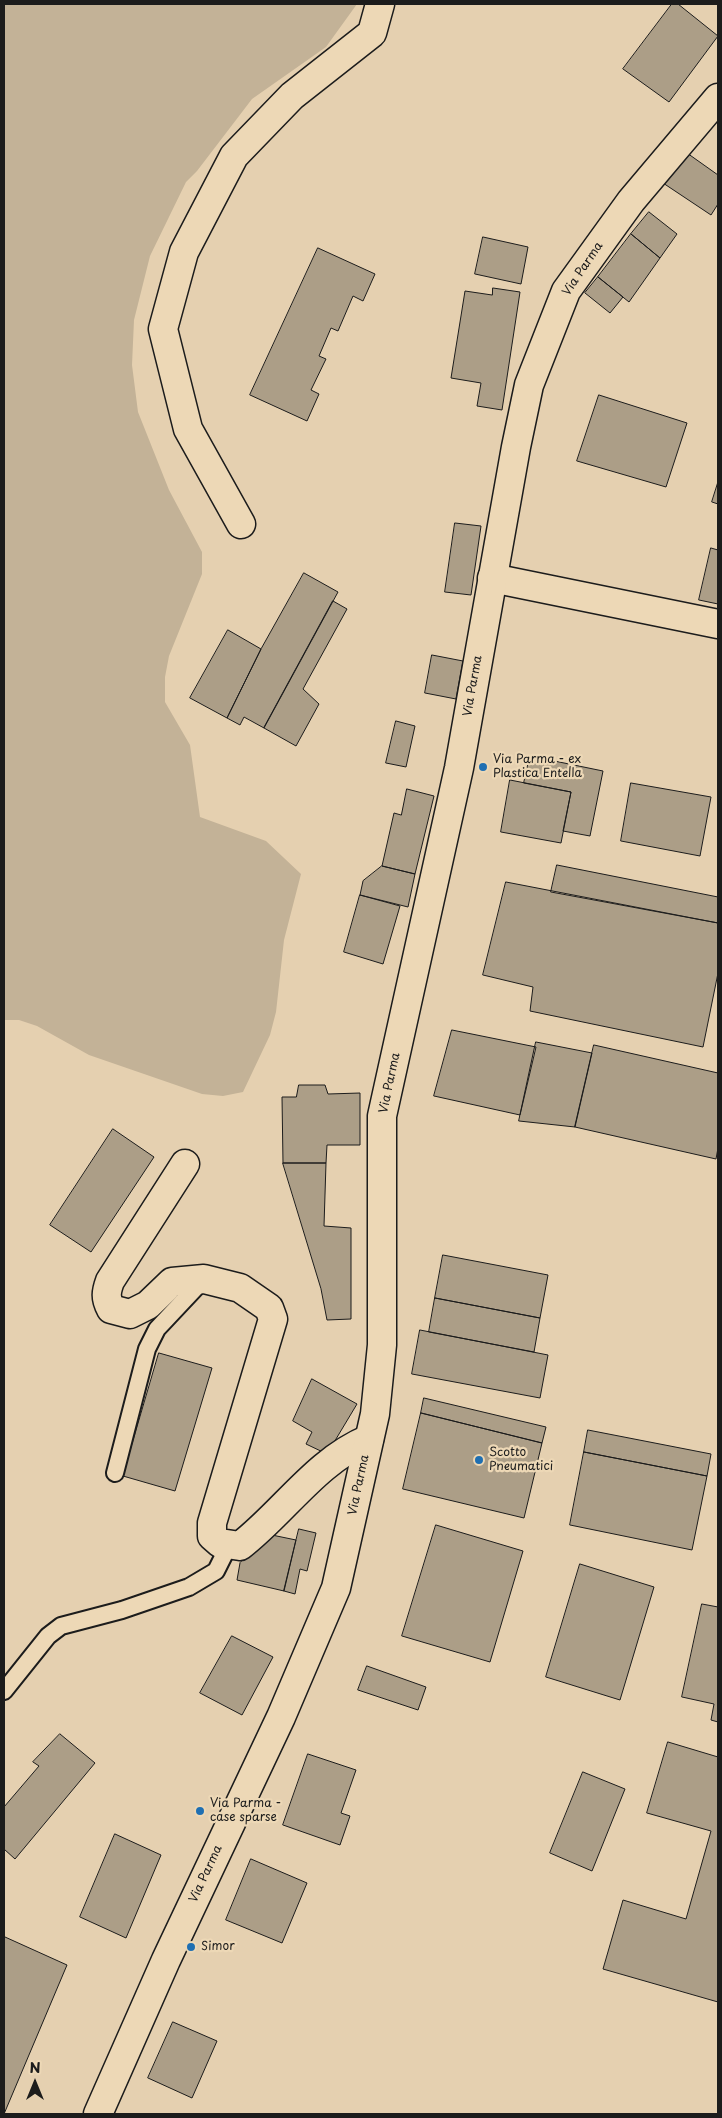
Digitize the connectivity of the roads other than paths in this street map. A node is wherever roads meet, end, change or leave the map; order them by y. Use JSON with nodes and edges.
{"nodes":[{"id":1,"x":380,"y":4,"type":"edge"},
{"id":2,"x":718,"y":98,"type":"edge"},
{"id":3,"x":241,"y":524,"type":"dead end"},
{"id":4,"x":492,"y":578,"type":"junction"},
{"id":5,"x":718,"y":624,"type":"edge"},
{"id":6,"x":185,"y":1164,"type":"dead end"},
{"id":7,"x":204,"y":1279,"type":"junction"},
{"id":8,"x":369,"y":1439,"type":"junction"},
{"id":9,"x":115,"y":1473,"type":"dead end"},
{"id":10,"x":229,"y":1545,"type":"junction"},
{"id":11,"x":4,"y":1691,"type":"edge"},
{"id":12,"x":98,"y":2114,"type":"edge"}],
"edges":[{"from":1,"to":3,"type":"main road"},
{"from":2,"to":4,"type":"main road","name":"Via Parma"},
{"from":4,"to":5,"type":"main road"},
{"from":4,"to":8,"type":"main road","name":"Via Parma"},
{"from":6,"to":7,"type":"main road"},
{"from":7,"to":9,"type":"lane"},
{"from":7,"to":10,"type":"main road"},
{"from":8,"to":10,"type":"main road"},
{"from":8,"to":12,"type":"main road","name":"Via Parma"},
{"from":10,"to":11,"type":"lane"}]}
